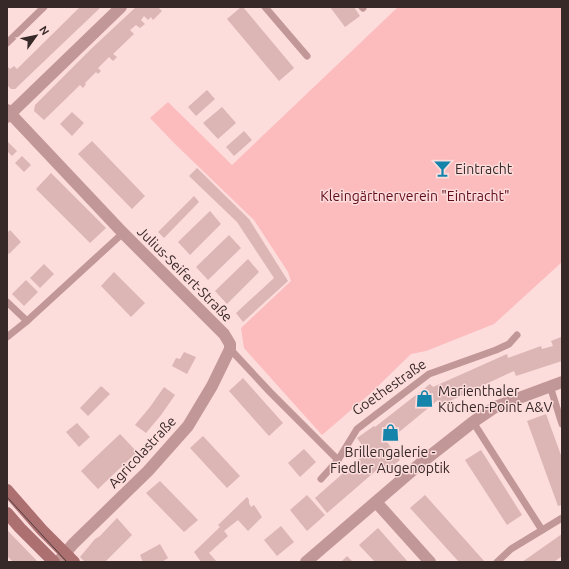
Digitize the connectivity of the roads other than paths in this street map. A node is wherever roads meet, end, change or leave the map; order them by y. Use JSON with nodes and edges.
{"nodes":[{"id":1,"x":44,"y":7,"type":"edge"},
{"id":2,"x":121,"y":7,"type":"edge"},
{"id":3,"x":266,"y":7,"type":"edge"},
{"id":4,"x":7,"y":43,"type":"edge"},
{"id":5,"x":307,"y":56,"type":"dead end"},
{"id":6,"x":8,"y":114,"type":"edge"},
{"id":7,"x":124,"y":233,"type":"junction"},
{"id":8,"x":7,"y":302,"type":"edge"},
{"id":9,"x":27,"y":321,"type":"junction"},
{"id":10,"x":517,"y":335,"type":"dead end"},
{"id":11,"x":7,"y":337,"type":"edge"},
{"id":12,"x":230,"y":350,"type":"junction"},
{"id":13,"x":562,"y":382,"type":"edge"},
{"id":14,"x":550,"y":386,"type":"junction"},
{"id":15,"x":473,"y":422,"type":"junction"},
{"id":16,"x":562,"y":424,"type":"edge"},
{"id":17,"x":338,"y":460,"type":"junction"},
{"id":18,"x":321,"y":479,"type":"dead end"},
{"id":19,"x":7,"y":490,"type":"edge"},
{"id":20,"x":376,"y":502,"type":"junction"},
{"id":21,"x":7,"y":513,"type":"edge"},
{"id":22,"x":562,"y":518,"type":"edge"},
{"id":23,"x":542,"y":530,"type":"junction"},
{"id":24,"x":66,"y":559,"type":"edge"},
{"id":25,"x":54,"y":562,"type":"edge"},
{"id":26,"x":306,"y":562,"type":"edge"},
{"id":27,"x":430,"y":562,"type":"edge"},
{"id":28,"x":497,"y":562,"type":"edge"}],
"edges":[{"from":1,"to":4,"type":"lane"},
{"from":2,"to":6,"type":"street"},
{"from":3,"to":5,"type":"lane"},
{"from":6,"to":7,"type":"street","name":"Julius-Seifert-Straße"},
{"from":7,"to":9,"type":"lane"},
{"from":7,"to":12,"type":"street","name":"Julius-Seifert-Straße"},
{"from":8,"to":9,"type":"lane"},
{"from":9,"to":11,"type":"lane"},
{"from":10,"to":17,"type":"lane","name":"Goethestraße"},
{"from":12,"to":17,"type":"lane","name":"Julius-Seifert-Straße"},
{"from":12,"to":24,"type":"street","name":"Agricolastraße"},
{"from":13,"to":14,"type":"street"},
{"from":14,"to":15,"type":"street"},
{"from":14,"to":16,"type":"lane"},
{"from":15,"to":20,"type":"street"},
{"from":15,"to":23,"type":"lane"},
{"from":17,"to":18,"type":"lane","name":"Goethestraße"},
{"from":19,"to":24,"type":"main road"},
{"from":20,"to":26,"type":"street"},
{"from":20,"to":27,"type":"street"},
{"from":21,"to":25,"type":"main road"},
{"from":22,"to":23,"type":"lane"},
{"from":23,"to":28,"type":"lane"}]}
